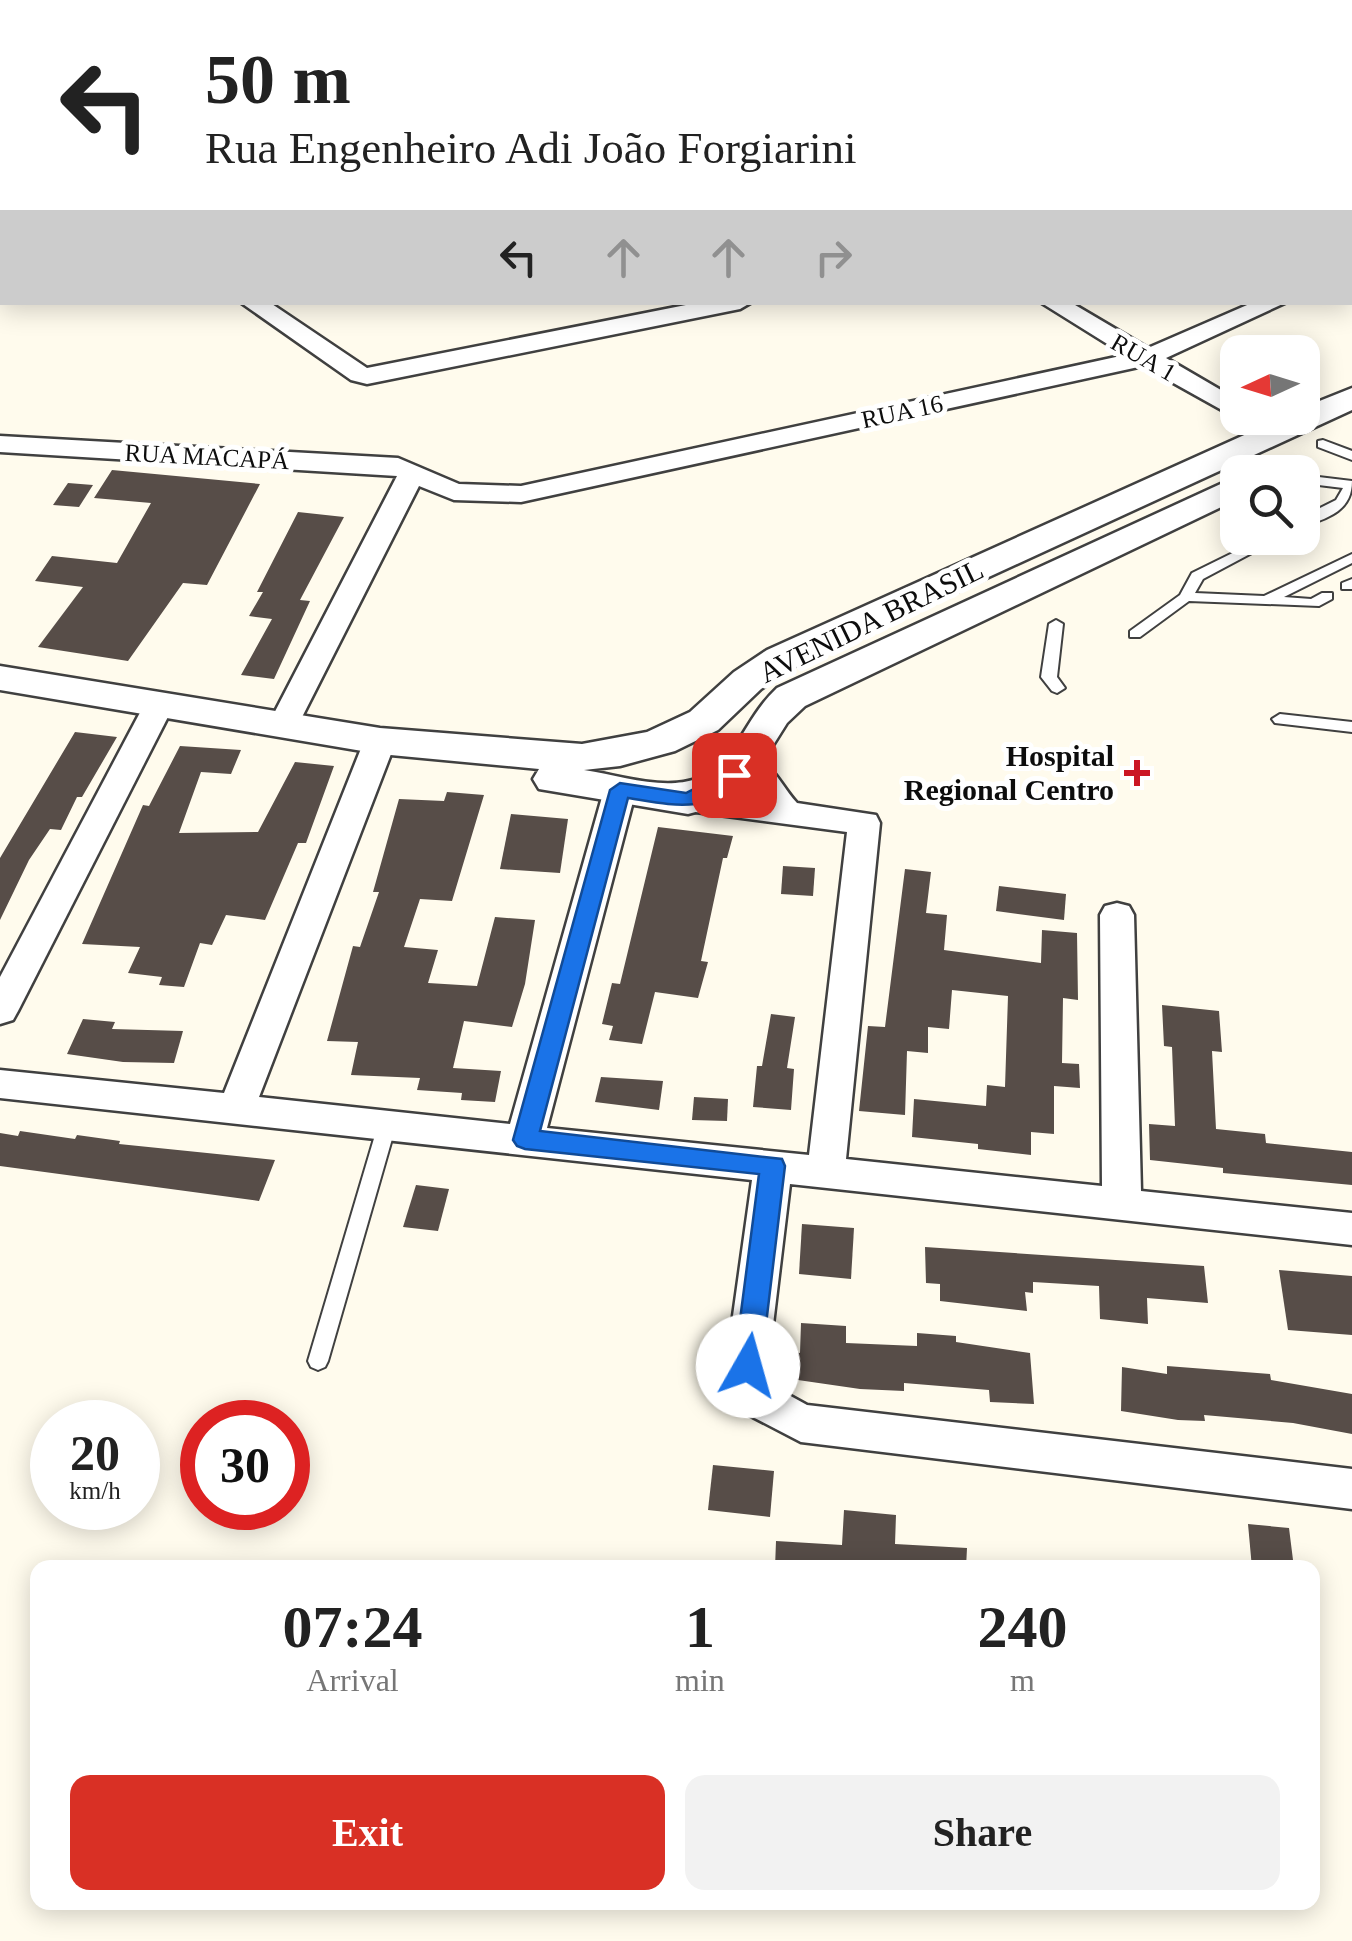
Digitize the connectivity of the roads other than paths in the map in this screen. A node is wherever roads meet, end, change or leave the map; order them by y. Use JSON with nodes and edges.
{"nodes":[{"id":1,"x":256,"y":305,"type":"edge"},
{"id":2,"x":725,"y":305,"type":"edge"},
{"id":3,"x":1057,"y":305,"type":"edge"},
{"id":4,"x":1269,"y":305,"type":"edge"},
{"id":5,"x":1146,"y":358,"type":"junction"},
{"id":6,"x":1352,"y":398,"type":"edge"},
{"id":7,"x":1220,"y":401,"type":"edge"},
{"id":8,"x":1320,"y":408,"type":"edge"},
{"id":9,"x":1246,"y":435,"type":"edge"},
{"id":10,"x":0,"y":444,"type":"edge"},
{"id":11,"x":1342,"y":444,"type":"edge"},
{"id":12,"x":1312,"y":455,"type":"edge"},
{"id":13,"x":412,"y":473,"type":"junction"},
{"id":14,"x":1174,"y":479,"type":"junction"},
{"id":15,"x":1320,"y":481,"type":"edge"},
{"id":16,"x":1352,"y":485,"type":"edge"},
{"id":17,"x":1220,"y":492,"type":"edge"},
{"id":18,"x":1220,"y":494,"type":"edge"},
{"id":19,"x":1320,"y":514,"type":"edge"},
{"id":20,"x":1239,"y":555,"type":"edge"},
{"id":21,"x":1352,"y":558,"type":"edge"},
{"id":22,"x":1327,"y":596,"type":"dead end"},
{"id":23,"x":1186,"y":597,"type":"junction"},
{"id":24,"x":1264,"y":602,"type":"junction"},
{"id":25,"x":1056,"y":624,"type":"dead end"},
{"id":26,"x":1135,"y":634,"type":"dead end"},
{"id":27,"x":0,"y":678,"type":"edge"},
{"id":28,"x":1058,"y":688,"type":"dead end"},
{"id":29,"x":159,"y":705,"type":"junction"},
{"id":30,"x":1280,"y":719,"type":"dead end"},
{"id":31,"x":283,"y":725,"type":"junction"},
{"id":32,"x":1352,"y":728,"type":"edge"},
{"id":33,"x":380,"y":741,"type":"junction"},
{"id":34,"x":659,"y":741,"type":"junction"},
{"id":35,"x":747,"y":760,"type":"junction"},
{"id":36,"x":620,"y":790,"type":"junction"},
{"id":37,"x":688,"y":800,"type":"junction"},
{"id":38,"x":790,"y":816,"type":"junction"},
{"id":39,"x":1117,"y":915,"type":"dead end"},
{"id":40,"x":0,"y":1011,"type":"edge"},
{"id":41,"x":0,"y":1084,"type":"edge"},
{"id":42,"x":236,"y":1109,"type":"junction"},
{"id":43,"x":387,"y":1125,"type":"junction"},
{"id":44,"x":525,"y":1140,"type":"junction"},
{"id":45,"x":773,"y":1166,"type":"junction"},
{"id":46,"x":826,"y":1171,"type":"junction"},
{"id":47,"x":1122,"y":1203,"type":"junction"},
{"id":48,"x":1352,"y":1230,"type":"edge"},
{"id":49,"x":318,"y":1362,"type":"dead end"},
{"id":50,"x":1352,"y":1489,"type":"edge"}],
"edges":[{"from":1,"to":2,"type":"street"},
{"from":3,"to":5,"type":"street","name":"RUA 1"},
{"from":4,"to":5,"type":"street","name":"RUA 16"},
{"from":5,"to":7,"type":"street","name":"RUA 1"},
{"from":5,"to":13,"type":"street","name":"RUA 16"},
{"from":6,"to":8,"type":"street","name":"AVENIDA BRASIL"},
{"from":9,"to":14,"type":"street","name":"AVENIDA BRASIL"},
{"from":10,"to":13,"type":"street","name":"RUA MACAPÁ"},
{"from":11,"to":12,"type":"street"},
{"from":13,"to":31,"type":"street"},
{"from":14,"to":17,"type":"street"},
{"from":14,"to":34,"type":"street","name":"AVENIDA BRASIL"},
{"from":15,"to":16,"type":"lane"},
{"from":16,"to":19,"type":"lane"},
{"from":18,"to":35,"type":"street","name":"AVENIDA BRASIL"},
{"from":20,"to":23,"type":"lane"},
{"from":21,"to":24,"type":"lane"},
{"from":22,"to":24,"type":"lane"},
{"from":23,"to":24,"type":"lane"},
{"from":23,"to":26,"type":"lane"},
{"from":25,"to":28,"type":"lane"},
{"from":27,"to":29,"type":"street","name":"AVENIDA BRASIL"},
{"from":29,"to":31,"type":"street","name":"AVENIDA BRASIL"},
{"from":29,"to":40,"type":"street"},
{"from":30,"to":32,"type":"lane"},
{"from":31,"to":33,"type":"street","name":"AVENIDA BRASIL"},
{"from":33,"to":34,"type":"street","name":"AVENIDA BRASIL"},
{"from":33,"to":36,"type":"street","name":"AVENIDA BRASIL"},
{"from":33,"to":42,"type":"street"},
{"from":34,"to":35,"type":"street"},
{"from":34,"to":36,"type":"street"},
{"from":35,"to":37,"type":"street","name":"AVENIDA BRASIL"},
{"from":35,"to":38,"type":"street"},
{"from":36,"to":37,"type":"street","name":"AVENIDA BRASIL"},
{"from":36,"to":44,"type":"street"},
{"from":37,"to":38,"type":"street","name":"AVENIDA BRASIL"},
{"from":38,"to":46,"type":"street","name":"AVENIDA BRASIL"},
{"from":39,"to":47,"type":"street"},
{"from":41,"to":42,"type":"street"},
{"from":42,"to":43,"type":"street"},
{"from":43,"to":44,"type":"street"},
{"from":43,"to":49,"type":"lane"},
{"from":44,"to":45,"type":"street"},
{"from":45,"to":46,"type":"street"},
{"from":45,"to":50,"type":"street"},
{"from":46,"to":47,"type":"street"},
{"from":47,"to":48,"type":"street"}]}
